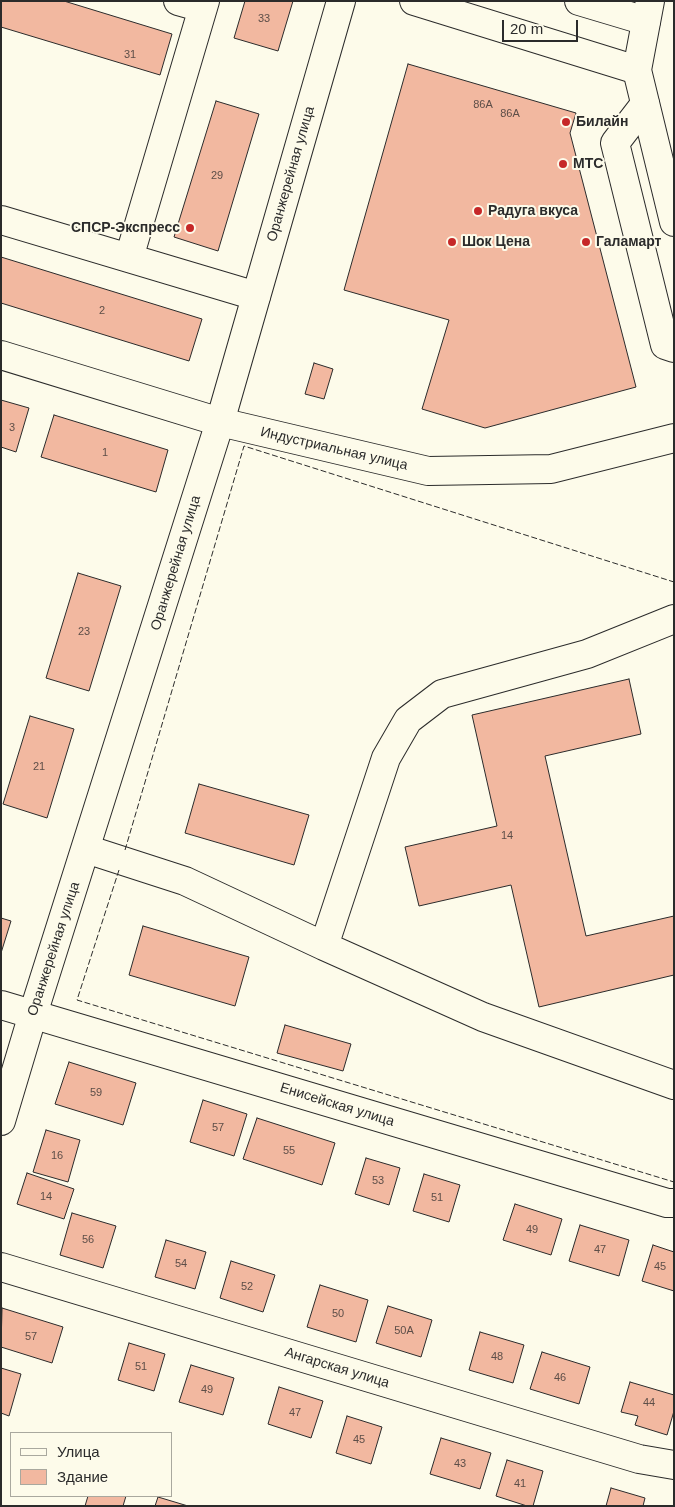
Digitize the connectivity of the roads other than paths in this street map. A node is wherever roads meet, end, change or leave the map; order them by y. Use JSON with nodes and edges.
{"nodes":[{"id":1,"x":341,"y":1,"type":"edge"},
{"id":2,"x":414,"y":1,"type":"edge"},
{"id":3,"x":579,"y":1,"type":"edge"},
{"id":4,"x":195,"y":4,"type":"edge"},
{"id":5,"x":648,"y":11,"type":"edge"},
{"id":6,"x":637,"y":70,"type":"junction"},
{"id":7,"x":645,"y":104,"type":"junction"},
{"id":8,"x":1,"y":220,"type":"edge"},
{"id":9,"x":674,"y":222,"type":"edge"},
{"id":10,"x":129,"y":258,"type":"junction"},
{"id":11,"x":256,"y":296,"type":"junction"},
{"id":12,"x":674,"y":348,"type":"edge"},
{"id":13,"x":1,"y":355,"type":"edge"},
{"id":14,"x":220,"y":422,"type":"junction"},
{"id":15,"x":674,"y":438,"type":"edge"},
{"id":16,"x":674,"y":619,"type":"edge"},
{"id":17,"x":86,"y":849,"type":"junction"},
{"id":18,"x":324,"y":946,"type":"junction"},
{"id":19,"x":1,"y":1004,"type":"edge"},
{"id":20,"x":33,"y":1014,"type":"junction"},
{"id":21,"x":674,"y":1085,"type":"edge"},
{"id":22,"x":1,"y":1121,"type":"edge"},
{"id":23,"x":674,"y":1203,"type":"edge"},
{"id":24,"x":1,"y":1267,"type":"edge"},
{"id":25,"x":674,"y":1465,"type":"edge"}],
"edges":[{"from":1,"to":11,"type":"street","name":"Оранжерейная улица"},
{"from":2,"to":6,"type":"street"},
{"from":3,"to":5,"type":"street"},
{"from":4,"to":10,"type":"street"},
{"from":5,"to":6,"type":"street"},
{"from":6,"to":7,"type":"street"},
{"from":7,"to":9,"type":"street"},
{"from":7,"to":12,"type":"street"},
{"from":8,"to":10,"type":"street"},
{"from":10,"to":11,"type":"street"},
{"from":11,"to":14,"type":"street","name":"Оранжерейная улица"},
{"from":13,"to":14,"type":"street","name":"Индустриальная улица"},
{"from":14,"to":15,"type":"street","name":"Индустриальная улица"},
{"from":14,"to":17,"type":"street","name":"Оранжерейная улица"},
{"from":16,"to":18,"type":"street"},
{"from":17,"to":18,"type":"street"},
{"from":17,"to":20,"type":"street","name":"Оранжерейная улица"},
{"from":18,"to":21,"type":"street"},
{"from":19,"to":20,"type":"street","name":"Енисейская улица"},
{"from":20,"to":22,"type":"street","name":"Оранжерейная улица"},
{"from":20,"to":23,"type":"street","name":"Енисейская улица"},
{"from":24,"to":25,"type":"street","name":"Ангарская улица"}]}
